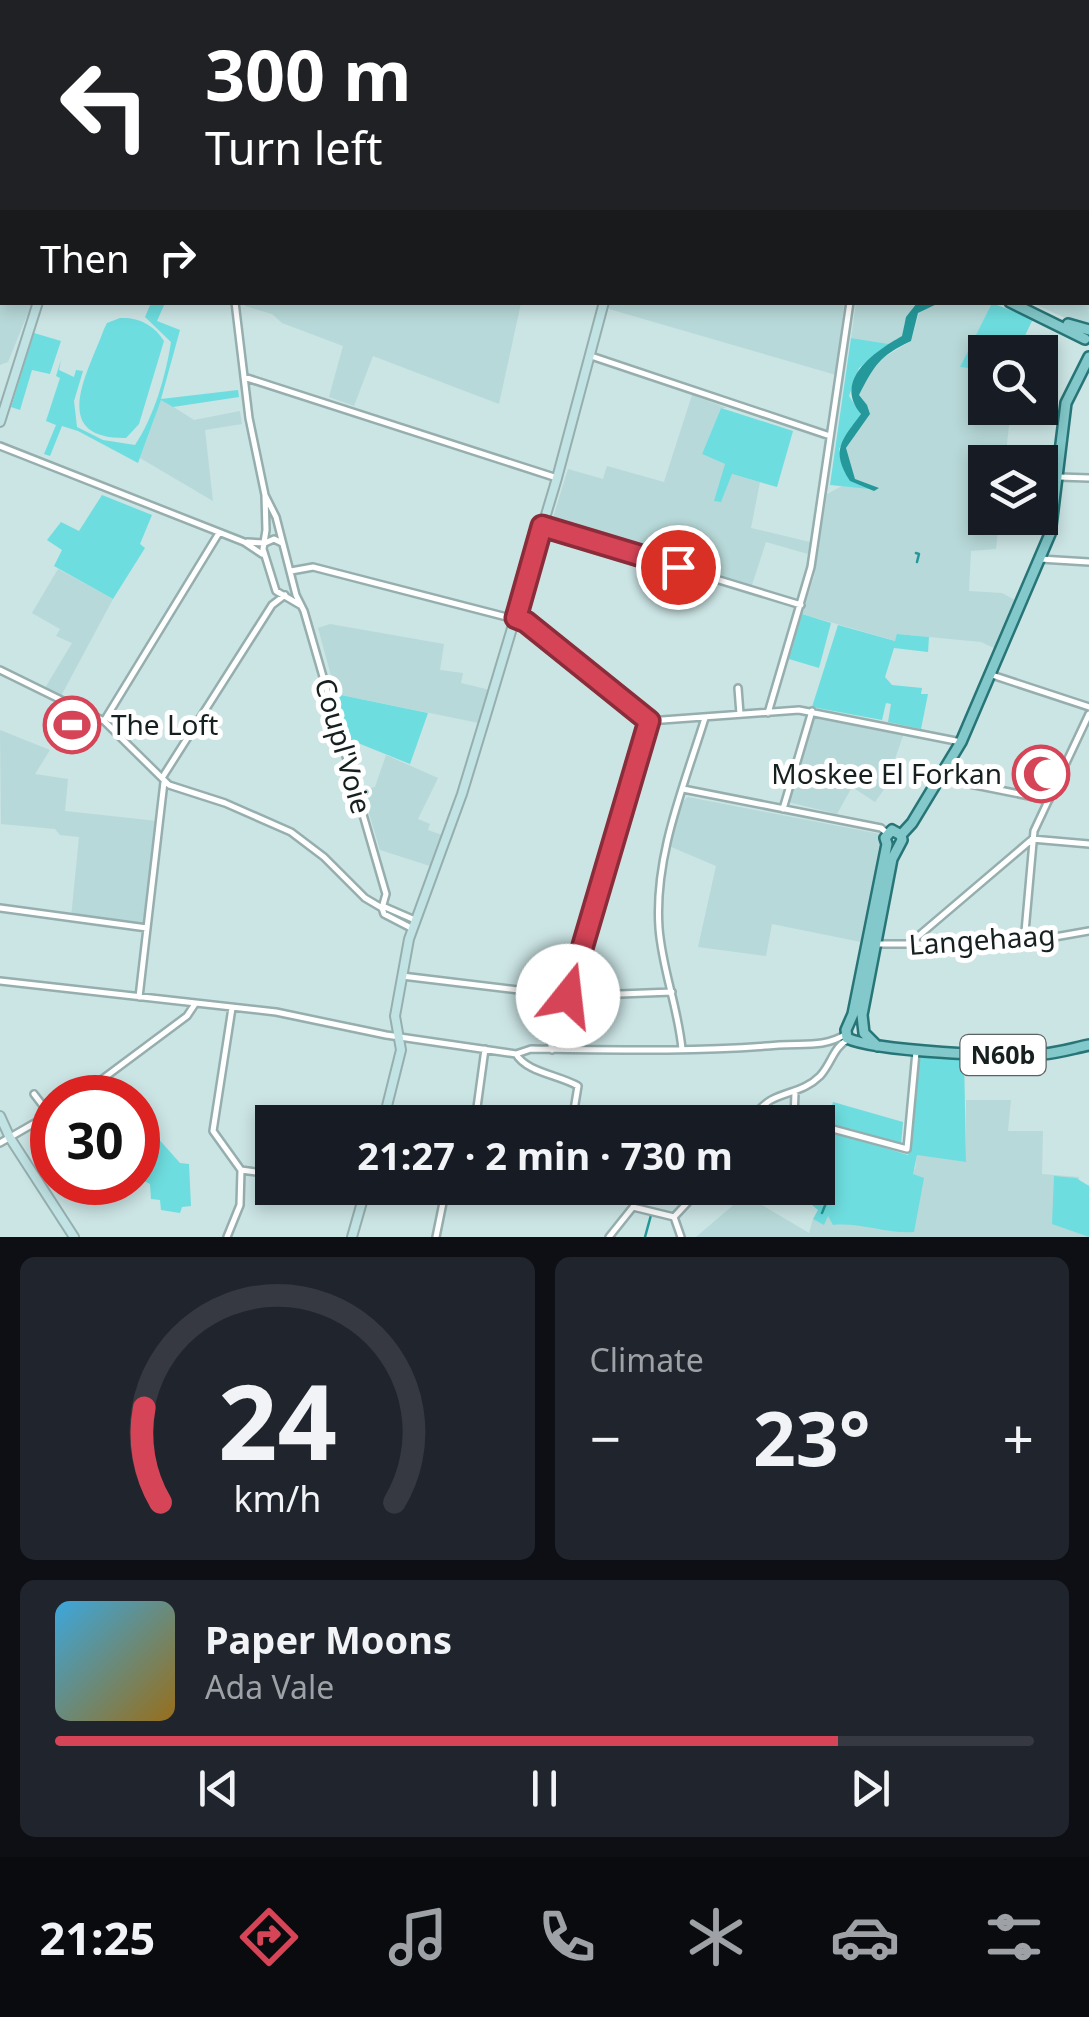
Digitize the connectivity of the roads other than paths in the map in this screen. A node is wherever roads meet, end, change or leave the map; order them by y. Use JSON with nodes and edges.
{"nodes":[{"id":1,"x":37,"y":305,"type":"edge"},
{"id":2,"x":233,"y":305,"type":"edge"},
{"id":3,"x":603,"y":305,"type":"edge"},
{"id":4,"x":850,"y":305,"type":"edge"},
{"id":5,"x":1016,"y":305,"type":"edge"},
{"id":6,"x":1028,"y":305,"type":"edge"},
{"id":7,"x":1088,"y":338,"type":"edge"},
{"id":8,"x":592,"y":356,"type":"junction"},
{"id":9,"x":1088,"y":359,"type":"edge"},
{"id":10,"x":244,"y":376,"type":"junction"},
{"id":11,"x":0,"y":422,"type":"edge"},
{"id":12,"x":830,"y":436,"type":"junction"},
{"id":13,"x":0,"y":446,"type":"edge"},
{"id":14,"x":1059,"y":477,"type":"junction"},
{"id":15,"x":557,"y":478,"type":"junction"},
{"id":16,"x":1089,"y":478,"type":"edge"},
{"id":17,"x":264,"y":495,"type":"junction"},
{"id":18,"x":542,"y":526,"type":"junction"},
{"id":19,"x":219,"y":533,"type":"junction"},
{"id":20,"x":244,"y":542,"type":"junction"},
{"id":21,"x":265,"y":543,"type":"junction"},
{"id":22,"x":282,"y":543,"type":"junction"},
{"id":23,"x":264,"y":556,"type":"junction"},
{"id":24,"x":1040,"y":559,"type":"junction"},
{"id":25,"x":1089,"y":562,"type":"edge"},
{"id":26,"x":291,"y":571,"type":"junction"},
{"id":27,"x":294,"y":588,"type":"junction"},
{"id":28,"x":284,"y":596,"type":"junction"},
{"id":29,"x":801,"y":605,"type":"junction"},
{"id":30,"x":302,"y":606,"type":"junction"},
{"id":31,"x":516,"y":618,"type":"junction"},
{"id":32,"x":0,"y":670,"type":"edge"},
{"id":33,"x":990,"y":675,"type":"junction"},
{"id":34,"x":738,"y":688,"type":"dead end"},
{"id":35,"x":1089,"y":710,"type":"edge"},
{"id":36,"x":768,"y":712,"type":"junction"},
{"id":37,"x":812,"y":712,"type":"junction"},
{"id":38,"x":740,"y":715,"type":"junction"},
{"id":39,"x":704,"y":718,"type":"junction"},
{"id":40,"x":104,"y":721,"type":"junction"},
{"id":41,"x":649,"y":721,"type":"junction"},
{"id":42,"x":961,"y":742,"type":"junction"},
{"id":43,"x":943,"y":774,"type":"junction"},
{"id":44,"x":163,"y":780,"type":"junction"},
{"id":45,"x":683,"y":789,"type":"junction"},
{"id":46,"x":1049,"y":800,"type":"junction"},
{"id":47,"x":782,"y":809,"type":"junction"},
{"id":48,"x":1032,"y":839,"type":"junction"},
{"id":49,"x":890,"y":841,"type":"junction"},
{"id":50,"x":1089,"y":844,"type":"edge"},
{"id":51,"x":378,"y":906,"type":"junction"},
{"id":52,"x":0,"y":908,"type":"edge"},
{"id":53,"x":414,"y":924,"type":"junction"},
{"id":54,"x":148,"y":928,"type":"junction"},
{"id":55,"x":1089,"y":930,"type":"edge"},
{"id":56,"x":1024,"y":943,"type":"junction"},
{"id":57,"x":871,"y":945,"type":"junction"},
{"id":58,"x":907,"y":946,"type":"junction"},
{"id":59,"x":400,"y":976,"type":"junction"},
{"id":60,"x":0,"y":981,"type":"edge"},
{"id":61,"x":672,"y":992,"type":"junction"},
{"id":62,"x":139,"y":996,"type":"junction"},
{"id":63,"x":568,"y":996,"type":"junction"},
{"id":64,"x":195,"y":1004,"type":"junction"},
{"id":65,"x":232,"y":1008,"type":"junction"},
{"id":66,"x":862,"y":1029,"type":"junction"},
{"id":67,"x":396,"y":1035,"type":"junction"},
{"id":68,"x":850,"y":1035,"type":"junction"},
{"id":69,"x":1089,"y":1045,"type":"edge"},
{"id":70,"x":877,"y":1046,"type":"junction"},
{"id":71,"x":916,"y":1048,"type":"junction"},
{"id":72,"x":484,"y":1049,"type":"junction"},
{"id":73,"x":682,"y":1049,"type":"junction"},
{"id":74,"x":552,"y":1050,"type":"junction"},
{"id":75,"x":516,"y":1054,"type":"junction"},
{"id":76,"x":108,"y":1075,"type":"edge"},
{"id":77,"x":795,"y":1093,"type":"junction"},
{"id":78,"x":387,"y":1105,"type":"edge"},
{"id":79,"x":477,"y":1105,"type":"edge"},
{"id":80,"x":575,"y":1105,"type":"edge"},
{"id":81,"x":765,"y":1105,"type":"edge"},
{"id":82,"x":794,"y":1105,"type":"edge"},
{"id":83,"x":0,"y":1116,"type":"edge"},
{"id":84,"x":30,"y":1126,"type":"edge"},
{"id":85,"x":0,"y":1128,"type":"edge"},
{"id":86,"x":835,"y":1130,"type":"edge"},
{"id":87,"x":10,"y":1138,"type":"junction"},
{"id":88,"x":0,"y":1143,"type":"edge"},
{"id":89,"x":241,"y":1170,"type":"junction"},
{"id":90,"x":255,"y":1172,"type":"edge"},
{"id":91,"x":359,"y":1205,"type":"edge"},
{"id":92,"x":443,"y":1205,"type":"edge"},
{"id":93,"x":685,"y":1205,"type":"edge"},
{"id":94,"x":634,"y":1207,"type":"joint"},
{"id":95,"x":674,"y":1216,"type":"junction"},
{"id":96,"x":74,"y":1237,"type":"edge"},
{"id":97,"x":227,"y":1237,"type":"edge"},
{"id":98,"x":352,"y":1237,"type":"edge"},
{"id":99,"x":436,"y":1237,"type":"edge"},
{"id":100,"x":609,"y":1237,"type":"edge"},
{"id":101,"x":681,"y":1237,"type":"edge"}],
"edges":[{"from":1,"to":11,"type":"street"},
{"from":2,"to":10,"type":"street"},
{"from":3,"to":8,"type":"street"},
{"from":4,"to":12,"type":"street"},
{"from":5,"to":7,"type":"main road"},
{"from":6,"to":7,"type":"main road"},
{"from":7,"to":9,"type":"main road"},
{"from":8,"to":12,"type":"street"},
{"from":8,"to":15,"type":"street"},
{"from":9,"to":14,"type":"main road"},
{"from":10,"to":15,"type":"street"},
{"from":10,"to":17,"type":"street"},
{"from":12,"to":29,"type":"street"},
{"from":13,"to":19,"type":"street"},
{"from":14,"to":16,"type":"street"},
{"from":14,"to":24,"type":"main road"},
{"from":15,"to":18,"type":"street"},
{"from":17,"to":21,"type":"street"},
{"from":17,"to":22,"type":"street","name":"Coupl'Voie"},
{"from":18,"to":29,"type":"street"},
{"from":18,"to":31,"type":"street"},
{"from":19,"to":20,"type":"street"},
{"from":19,"to":40,"type":"street"},
{"from":20,"to":21,"type":"street"},
{"from":20,"to":23,"type":"street"},
{"from":21,"to":22,"type":"street"},
{"from":21,"to":23,"type":"street"},
{"from":22,"to":26,"type":"street","name":"Coupl'Voie"},
{"from":23,"to":28,"type":"street"},
{"from":24,"to":25,"type":"street"},
{"from":24,"to":33,"type":"main road"},
{"from":26,"to":27,"type":"street","name":"Coupl'Voie"},
{"from":26,"to":31,"type":"street"},
{"from":27,"to":28,"type":"street"},
{"from":27,"to":30,"type":"street","name":"Coupl'Voie"},
{"from":28,"to":30,"type":"street"},
{"from":28,"to":44,"type":"street"},
{"from":29,"to":36,"type":"street"},
{"from":30,"to":51,"type":"street","name":"Coupl'Voie"},
{"from":31,"to":41,"type":"street"},
{"from":31,"to":53,"type":"street"},
{"from":32,"to":40,"type":"street"},
{"from":33,"to":35,"type":"street"},
{"from":33,"to":42,"type":"main road"},
{"from":34,"to":38,"type":"street"},
{"from":35,"to":46,"type":"street"},
{"from":36,"to":37,"type":"street"},
{"from":36,"to":38,"type":"street"},
{"from":37,"to":42,"type":"street"},
{"from":37,"to":47,"type":"street"},
{"from":38,"to":39,"type":"street"},
{"from":39,"to":41,"type":"street"},
{"from":39,"to":45,"type":"street"},
{"from":40,"to":44,"type":"street"},
{"from":41,"to":63,"type":"street"},
{"from":42,"to":43,"type":"main road"},
{"from":43,"to":46,"type":"street"},
{"from":43,"to":49,"type":"main road"},
{"from":44,"to":51,"type":"street"},
{"from":44,"to":54,"type":"street"},
{"from":45,"to":47,"type":"street"},
{"from":45,"to":61,"type":"street"},
{"from":46,"to":48,"type":"street"},
{"from":47,"to":49,"type":"street"},
{"from":48,"to":50,"type":"street"},
{"from":48,"to":56,"type":"street"},
{"from":48,"to":58,"type":"street"},
{"from":49,"to":57,"type":"main road"},
{"from":51,"to":53,"type":"street"},
{"from":52,"to":54,"type":"street"},
{"from":53,"to":59,"type":"street"},
{"from":54,"to":62,"type":"street"},
{"from":55,"to":56,"type":"street","name":"Langehaag"},
{"from":56,"to":58,"type":"street","name":"Langehaag"},
{"from":57,"to":58,"type":"street","name":"Langehaag"},
{"from":57,"to":66,"type":"main road"},
{"from":57,"to":68,"type":"main road"},
{"from":59,"to":63,"type":"street"},
{"from":59,"to":67,"type":"street"},
{"from":60,"to":62,"type":"street"},
{"from":61,"to":63,"type":"street"},
{"from":61,"to":73,"type":"street"},
{"from":62,"to":64,"type":"street"},
{"from":63,"to":74,"type":"street"},
{"from":64,"to":65,"type":"street"},
{"from":64,"to":76,"type":"street"},
{"from":65,"to":67,"type":"street"},
{"from":65,"to":89,"type":"street"},
{"from":66,"to":68,"type":"main road"},
{"from":66,"to":68,"type":"main road"},
{"from":66,"to":70,"type":"main road"},
{"from":67,"to":72,"type":"street"},
{"from":67,"to":78,"type":"street"},
{"from":68,"to":70,"type":"main road","number":"N60b"},
{"from":68,"to":73,"type":"street"},
{"from":68,"to":77,"type":"street"},
{"from":69,"to":71,"type":"main road","number":"N60b"},
{"from":70,"to":71,"type":"main road","number":"N60b"},
{"from":71,"to":86,"type":"street"},
{"from":72,"to":75,"type":"street"},
{"from":72,"to":79,"type":"street"},
{"from":73,"to":74,"type":"street"},
{"from":74,"to":75,"type":"street"},
{"from":75,"to":80,"type":"street"},
{"from":77,"to":81,"type":"street"},
{"from":77,"to":82,"type":"street"},
{"from":83,"to":87,"type":"street"},
{"from":84,"to":87,"type":"street"},
{"from":85,"to":87,"type":"street"},
{"from":87,"to":88,"type":"street"},
{"from":87,"to":96,"type":"street"},
{"from":89,"to":90,"type":"street"},
{"from":89,"to":97,"type":"street"},
{"from":91,"to":98,"type":"street"},
{"from":92,"to":99,"type":"street"},
{"from":93,"to":95,"type":"street"},
{"from":94,"to":95,"type":"street"},
{"from":94,"to":100,"type":"street"},
{"from":95,"to":101,"type":"street"}]}
